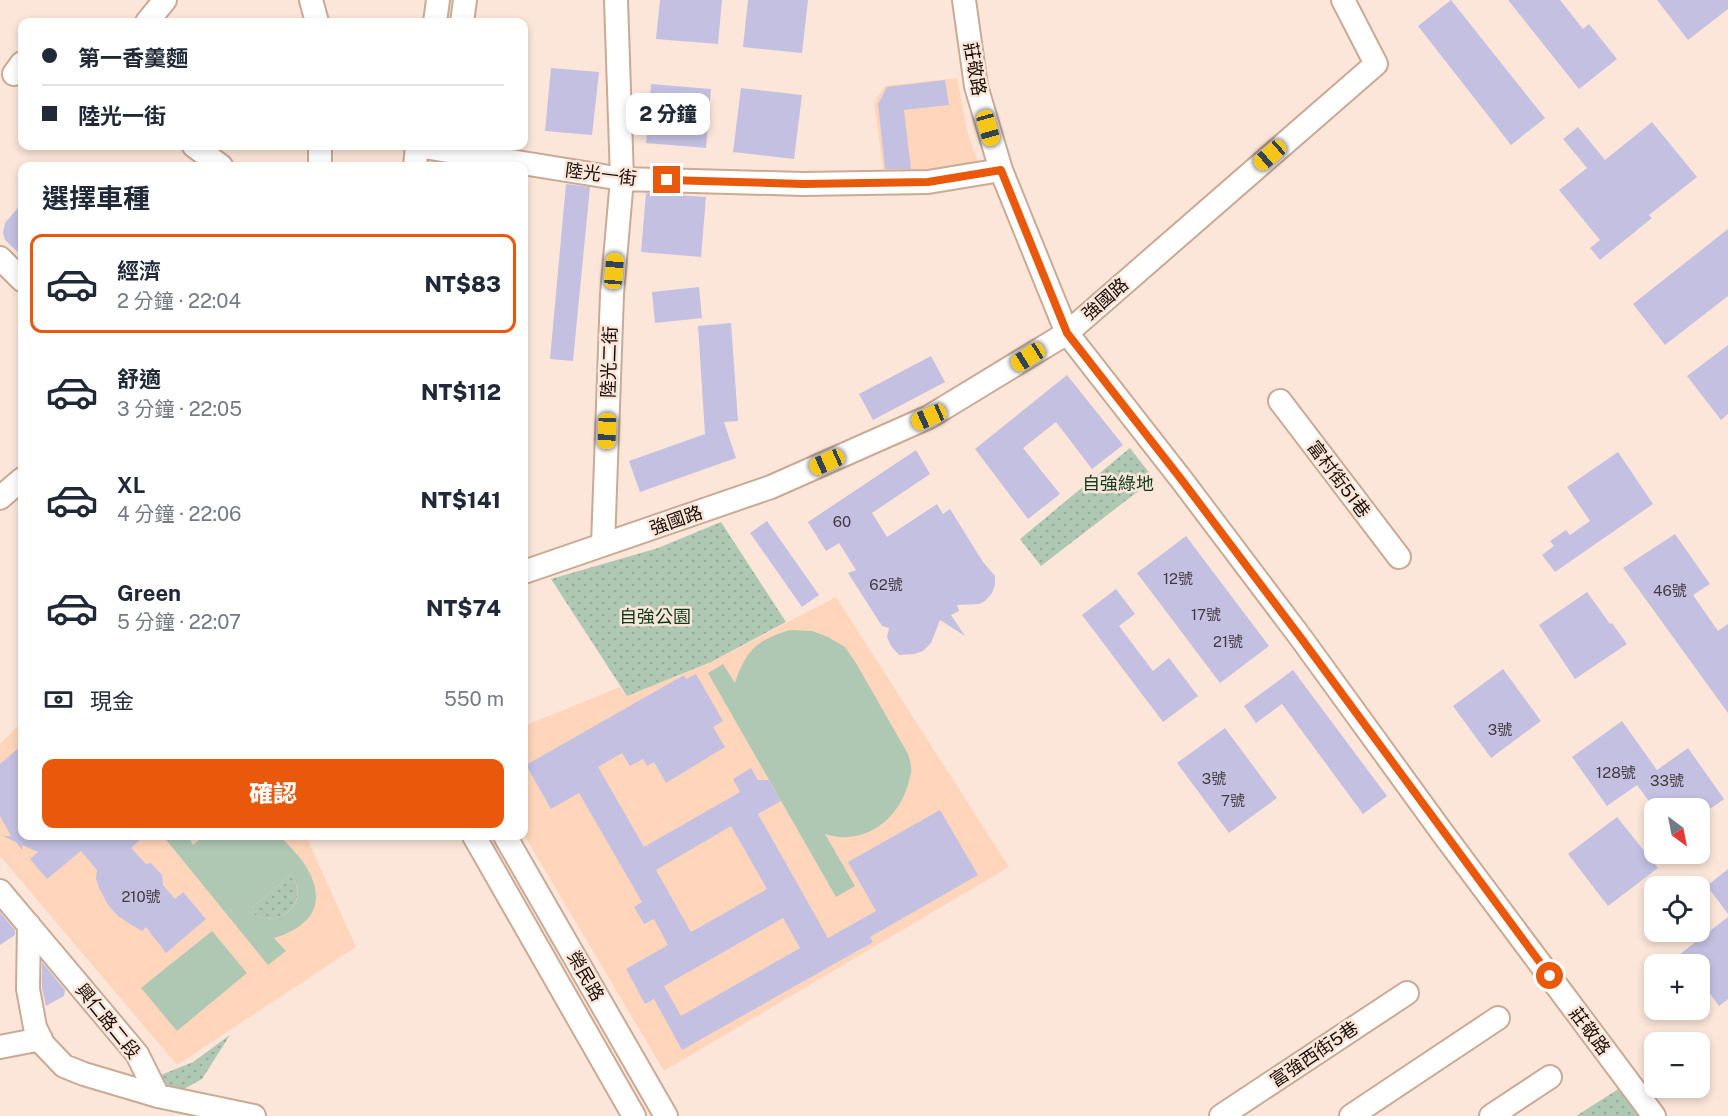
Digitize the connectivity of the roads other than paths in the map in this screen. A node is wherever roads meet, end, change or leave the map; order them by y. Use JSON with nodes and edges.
{"nodes":[{"id":1,"x":165,"y":0,"type":"edge"},
{"id":2,"x":311,"y":0,"type":"edge"},
{"id":3,"x":438,"y":0,"type":"edge"},
{"id":4,"x":465,"y":0,"type":"edge"},
{"id":5,"x":616,"y":0,"type":"edge"},
{"id":6,"x":964,"y":0,"type":"edge"},
{"id":7,"x":1343,"y":0,"type":"edge"},
{"id":8,"x":150,"y":18,"type":"edge"},
{"id":9,"x":316,"y":18,"type":"edge"},
{"id":10,"x":436,"y":18,"type":"edge"},
{"id":11,"x":463,"y":18,"type":"edge"},
{"id":12,"x":199,"y":150,"type":"edge"},
{"id":13,"x":443,"y":154,"type":"edge"},
{"id":14,"x":216,"y":162,"type":"edge"},
{"id":15,"x":500,"y":162,"type":"edge"},
{"id":16,"x":528,"y":166,"type":"edge"},
{"id":17,"x":1001,"y":170,"type":"junction"},
{"id":18,"x":622,"y":179,"type":"junction"},
{"id":19,"x":0,"y":258,"type":"edge"},
{"id":20,"x":18,"y":276,"type":"edge"},
{"id":21,"x":1067,"y":333,"type":"junction"},
{"id":22,"x":1280,"y":401,"type":"dead end"},
{"id":23,"x":18,"y":482,"type":"edge"},
{"id":24,"x":0,"y":498,"type":"edge"},
{"id":25,"x":603,"y":545,"type":"junction"},
{"id":26,"x":1399,"y":557,"type":"dead end"},
{"id":27,"x":528,"y":571,"type":"edge"},
{"id":28,"x":476,"y":840,"type":"edge"},
{"id":29,"x":507,"y":840,"type":"edge"},
{"id":30,"x":0,"y":891,"type":"edge"},
{"id":31,"x":29,"y":925,"type":"junction"},
{"id":32,"x":1407,"y":993,"type":"dead end"},
{"id":33,"x":1498,"y":1018,"type":"dead end"},
{"id":34,"x":41,"y":1040,"type":"junction"},
{"id":35,"x":0,"y":1047,"type":"edge"},
{"id":36,"x":1550,"y":1077,"type":"dead end"},
{"id":37,"x":157,"y":1106,"type":"edge"},
{"id":38,"x":254,"y":1116,"type":"edge"},
{"id":39,"x":634,"y":1116,"type":"edge"},
{"id":40,"x":666,"y":1116,"type":"edge"},
{"id":41,"x":1221,"y":1116,"type":"edge"},
{"id":42,"x":1351,"y":1116,"type":"edge"},
{"id":43,"x":1491,"y":1116,"type":"edge"},
{"id":44,"x":1654,"y":1116,"type":"edge"}],
"edges":[{"from":1,"to":8,"type":"street"},
{"from":2,"to":9,"type":"street"},
{"from":3,"to":10,"type":"street"},
{"from":4,"to":11,"type":"street"},
{"from":5,"to":18,"type":"street","name":"陸光二街"},
{"from":6,"to":17,"type":"street","name":"莊敬路"},
{"from":7,"to":21,"type":"street","name":"強國路"},
{"from":12,"to":14,"type":"street"},
{"from":13,"to":15,"type":"street","name":"陸光一街"},
{"from":16,"to":18,"type":"street","name":"陸光一街"},
{"from":17,"to":18,"type":"street","name":"陸光一街"},
{"from":17,"to":21,"type":"street","name":"莊敬路"},
{"from":18,"to":25,"type":"street","name":"陸光二街"},
{"from":19,"to":20,"type":"street"},
{"from":21,"to":25,"type":"street","name":"強國路"},
{"from":21,"to":44,"type":"street","name":"莊敬路"},
{"from":22,"to":26,"type":"street","name":"富村街51巷"},
{"from":23,"to":24,"type":"street"},
{"from":25,"to":27,"type":"street","name":"強國路"},
{"from":28,"to":39,"type":"street","name":"榮民路"},
{"from":29,"to":40,"type":"street","name":"榮民路"},
{"from":30,"to":31,"type":"street","name":"興仁路二段"},
{"from":31,"to":34,"type":"street","name":"興仁路二段"},
{"from":31,"to":37,"type":"street","name":"興仁路二段"},
{"from":32,"to":41,"type":"street","name":"富強西街5巷"},
{"from":33,"to":42,"type":"street"},
{"from":34,"to":35,"type":"street"},
{"from":34,"to":37,"type":"street","name":"興仁路二段"},
{"from":36,"to":43,"type":"street"},
{"from":37,"to":38,"type":"street"}]}
